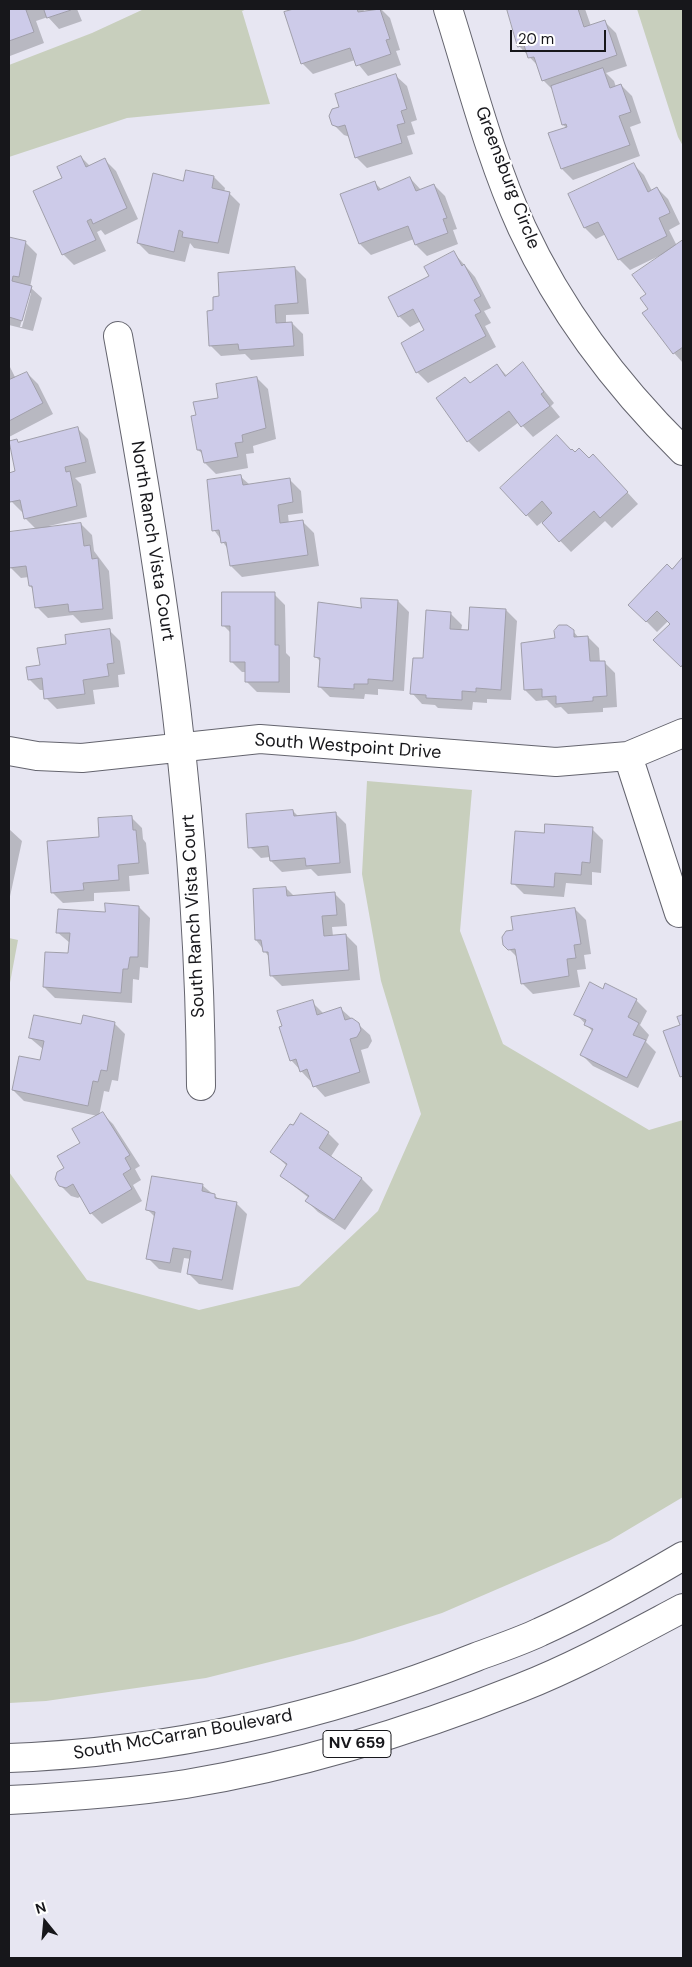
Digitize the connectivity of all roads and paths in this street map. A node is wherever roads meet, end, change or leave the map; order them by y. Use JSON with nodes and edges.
{"nodes":[{"id":1,"x":448,"y":9,"type":"edge"},
{"id":2,"x":118,"y":336,"type":"dead end"},
{"id":3,"x":683,"y":451,"type":"edge"},
{"id":4,"x":683,"y":732,"type":"edge"},
{"id":5,"x":181,"y":747,"type":"junction"},
{"id":6,"x":9,"y":751,"type":"edge"},
{"id":7,"x":628,"y":756,"type":"junction"},
{"id":8,"x":679,"y":913,"type":"dead end"},
{"id":9,"x":201,"y":1086,"type":"dead end"},
{"id":10,"x":683,"y":1556,"type":"edge"},
{"id":11,"x":683,"y":1608,"type":"edge"},
{"id":12,"x":9,"y":1758,"type":"edge"},
{"id":13,"x":9,"y":1800,"type":"edge"}],
"edges":[{"from":1,"to":3,"type":"street","name":"Greensburg Circle"},
{"from":2,"to":5,"type":"street","name":"North Ranch Vista Court"},
{"from":4,"to":7,"type":"street","name":"South Westpoint Drive"},
{"from":5,"to":6,"type":"street","name":"South Westpoint Drive"},
{"from":5,"to":7,"type":"street","name":"South Westpoint Drive"},
{"from":5,"to":9,"type":"street","name":"South Ranch Vista Court"},
{"from":7,"to":8,"type":"street"},
{"from":10,"to":12,"type":"street","name":"South McCarran Boulevard","number":"NV 659"},
{"from":11,"to":13,"type":"street","number":"NV 659"}]}
